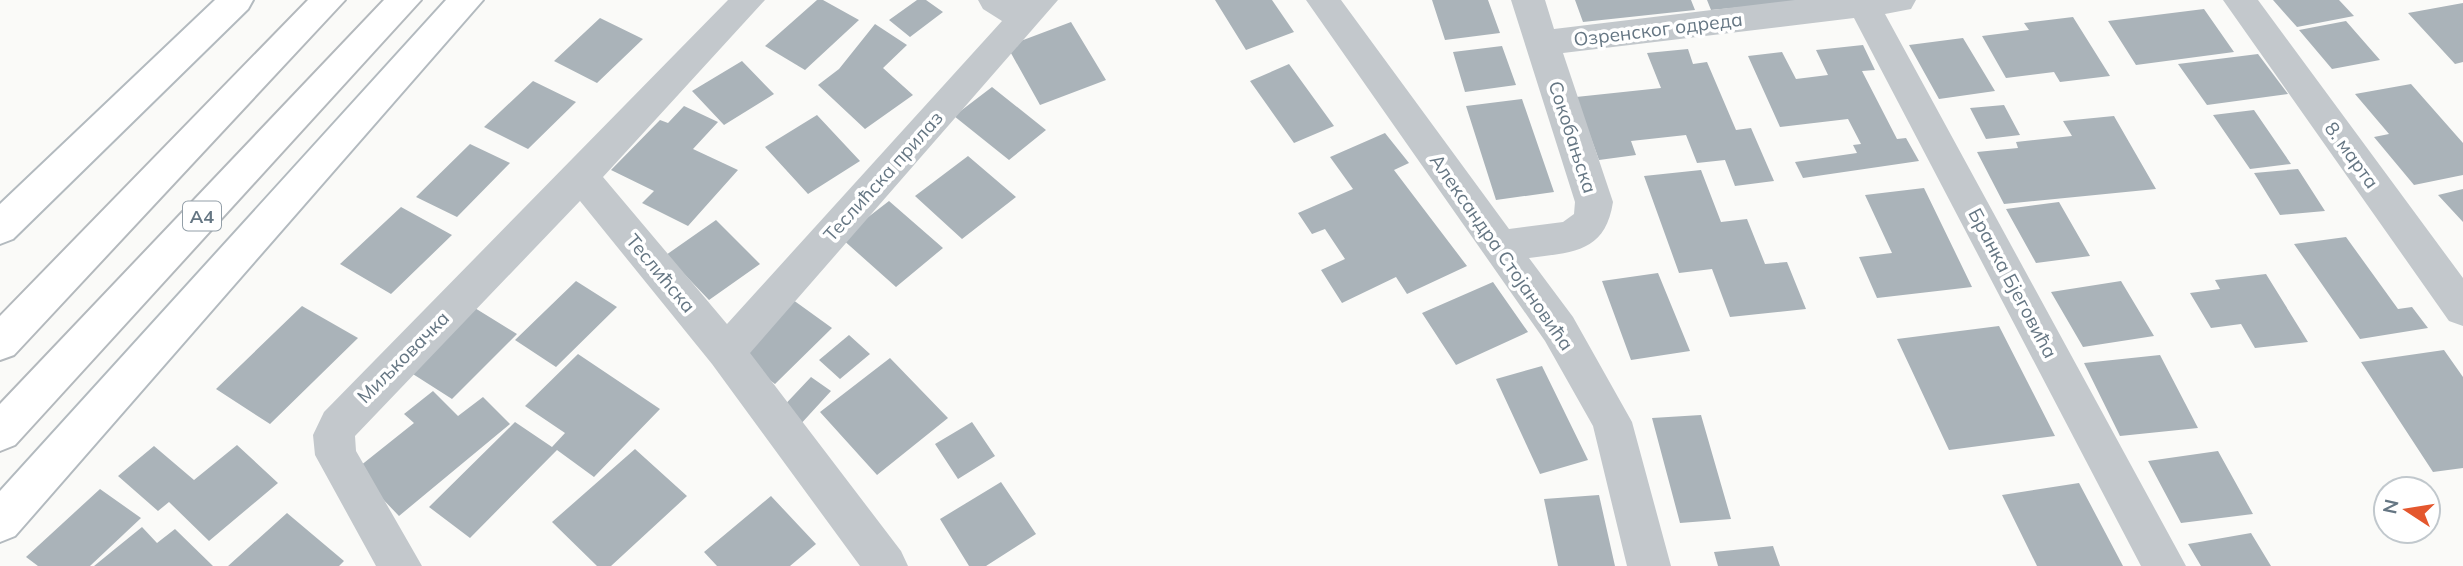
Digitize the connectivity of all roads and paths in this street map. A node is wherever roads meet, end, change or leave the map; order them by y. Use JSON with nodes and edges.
{"nodes":[{"id":1,"x":236,"y":0,"type":"edge"},
{"id":2,"x":328,"y":0,"type":"edge"},
{"id":3,"x":404,"y":0,"type":"edge"},
{"id":4,"x":466,"y":0,"type":"edge"},
{"id":5,"x":748,"y":0,"type":"edge"},
{"id":6,"x":1323,"y":0,"type":"edge"},
{"id":7,"x":1528,"y":0,"type":"edge"},
{"id":8,"x":2240,"y":0,"type":"edge"},
{"id":9,"x":1875,"y":1,"type":"edge"},
{"id":10,"x":1019,"y":6,"type":"edge"},
{"id":11,"x":1542,"y":43,"type":"junction"},
{"id":12,"x":581,"y":176,"type":"junction"},
{"id":13,"x":0,"y":228,"type":"edge"},
{"id":14,"x":1499,"y":246,"type":"junction"},
{"id":15,"x":2463,"y":309,"type":"edge"},
{"id":16,"x":0,"y":343,"type":"edge"},
{"id":17,"x":726,"y":352,"type":"junction"},
{"id":18,"x":0,"y":432,"type":"edge"},
{"id":19,"x":0,"y":522,"type":"edge"},
{"id":20,"x":400,"y":566,"type":"edge"},
{"id":21,"x":886,"y":566,"type":"edge"},
{"id":22,"x":1649,"y":566,"type":"edge"},
{"id":23,"x":2164,"y":566,"type":"edge"}],
"edges":[{"from":1,"to":13,"type":"main road"},
{"from":2,"to":16,"type":"main road"},
{"from":3,"to":18,"type":"main road","number":"A4"},
{"from":4,"to":19,"type":"main road"},
{"from":5,"to":12,"type":"street"},
{"from":6,"to":14,"type":"street","name":"Александра Стојановића"},
{"from":7,"to":11,"type":"street","name":"Сокобањска"},
{"from":8,"to":15,"type":"street","name":"8. марта"},
{"from":9,"to":11,"type":"street","name":"Озренског одреда"},
{"from":9,"to":23,"type":"street","name":"Бранка Бјеговића"},
{"from":10,"to":17,"type":"street","name":"Теслићска прилаз"},
{"from":11,"to":14,"type":"street","name":"Сокобањска"},
{"from":12,"to":17,"type":"street","name":"Теслићска"},
{"from":12,"to":20,"type":"street","name":"Миљковачка"},
{"from":14,"to":22,"type":"street","name":"Александра Стојановића"},
{"from":17,"to":21,"type":"street","name":"Теслићска"}]}
